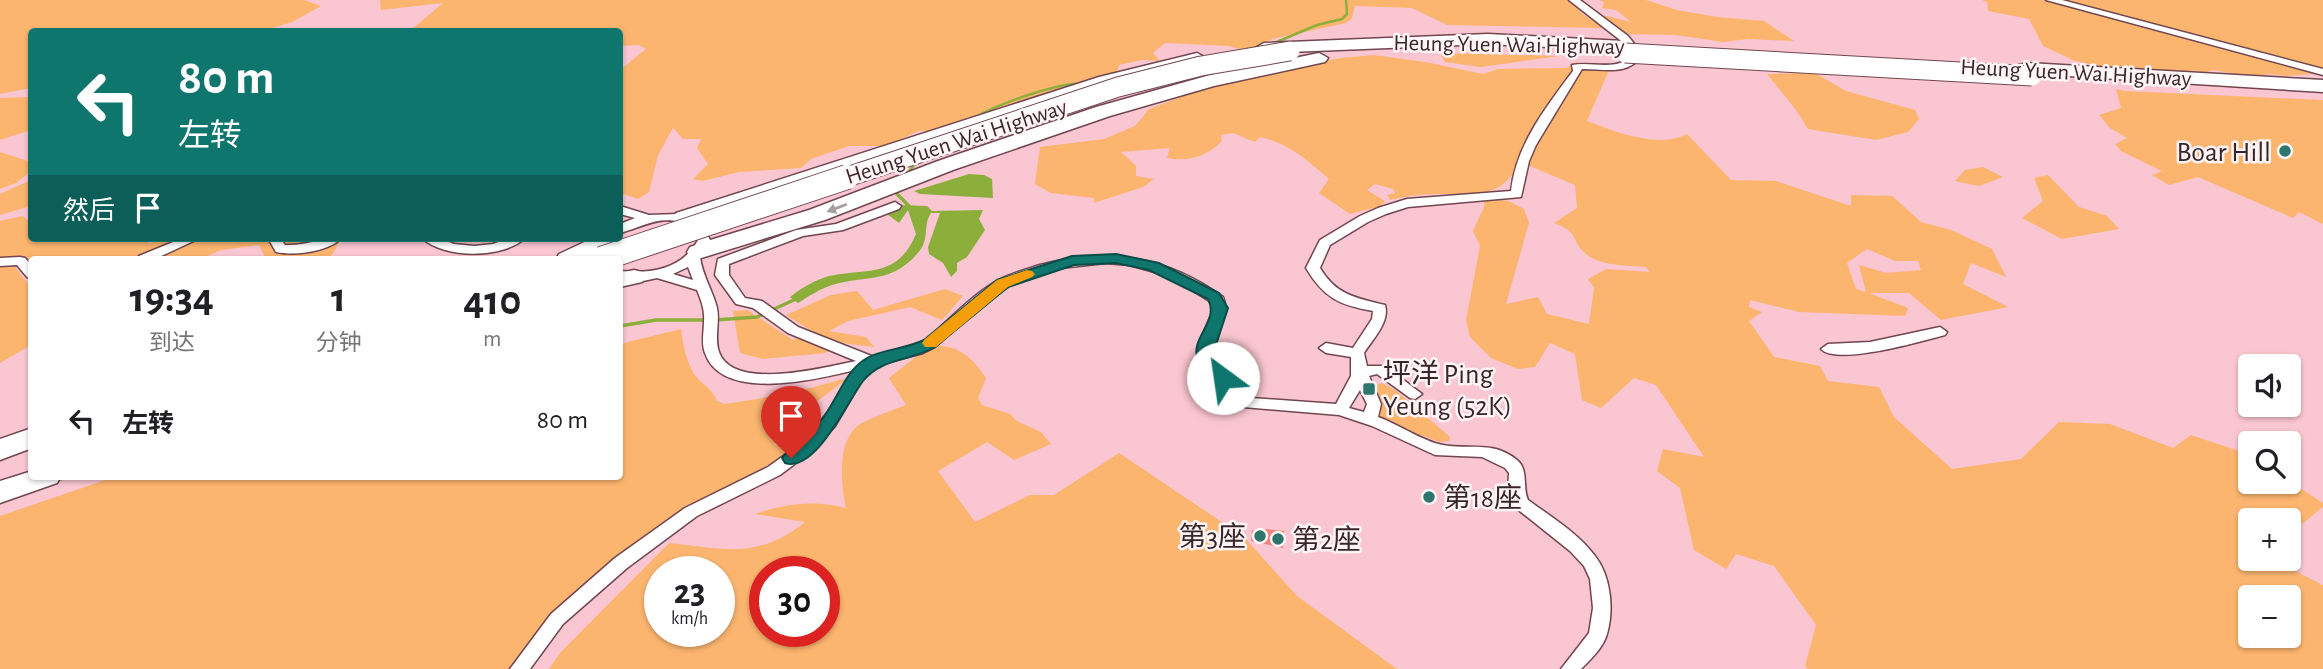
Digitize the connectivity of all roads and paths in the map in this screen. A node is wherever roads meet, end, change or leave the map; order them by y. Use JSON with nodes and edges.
{"nodes":[{"id":1,"x":1574,"y":0,"type":"edge"},
{"id":2,"x":2051,"y":0,"type":"edge"},
{"id":3,"x":1293,"y":54,"type":"junction"},
{"id":4,"x":2319,"y":86,"type":"edge"},
{"id":5,"x":895,"y":206,"type":"dead end"},
{"id":6,"x":623,"y":210,"type":"edge"},
{"id":7,"x":647,"y":218,"type":"junction"},
{"id":8,"x":684,"y":218,"type":"junction"},
{"id":9,"x":623,"y":234,"type":"edge"},
{"id":10,"x":623,"y":240,"type":"edge"},
{"id":11,"x":184,"y":242,"type":"edge"},
{"id":12,"x":277,"y":242,"type":"edge"},
{"id":13,"x":322,"y":242,"type":"edge"},
{"id":14,"x":437,"y":242,"type":"edge"},
{"id":15,"x":509,"y":242,"type":"edge"},
{"id":16,"x":606,"y":245,"type":"edge"},
{"id":17,"x":696,"y":254,"type":"junction"},
{"id":18,"x":151,"y":256,"type":"edge"},
{"id":19,"x":575,"y":256,"type":"edge"},
{"id":20,"x":0,"y":262,"type":"edge"},
{"id":21,"x":28,"y":270,"type":"edge"},
{"id":22,"x":623,"y":274,"type":"edge"},
{"id":23,"x":658,"y":274,"type":"junction"},
{"id":24,"x":702,"y":287,"type":"junction"},
{"id":25,"x":1940,"y":332,"type":"dead end"},
{"id":26,"x":1326,"y":348,"type":"dead end"},
{"id":27,"x":1828,"y":349,"type":"dead end"},
{"id":28,"x":1357,"y":352,"type":"junction"},
{"id":29,"x":873,"y":362,"type":"junction"},
{"id":30,"x":1360,"y":372,"type":"junction"},
{"id":31,"x":1415,"y":394,"type":"dead end"},
{"id":32,"x":1340,"y":410,"type":"junction"},
{"id":33,"x":1370,"y":419,"type":"junction"},
{"id":34,"x":28,"y":439,"type":"edge"},
{"id":35,"x":0,"y":450,"type":"edge"},
{"id":36,"x":28,"y":454,"type":"edge"},
{"id":37,"x":0,"y":464,"type":"edge"},
{"id":38,"x":28,"y":467,"type":"edge"},
{"id":39,"x":0,"y":477,"type":"edge"},
{"id":40,"x":35,"y":480,"type":"edge"},
{"id":41,"x":0,"y":492,"type":"edge"},
{"id":42,"x":519,"y":669,"type":"edge"},
{"id":43,"x":1570,"y":669,"type":"edge"}],
"edges":[{"from":1,"to":28,"type":"street"},
{"from":2,"to":4,"type":"street"},
{"from":3,"to":4,"type":"highway","name":"Heung Yuen Wai Highway","bridge":true},
{"from":3,"to":8,"type":"highway"},
{"from":3,"to":10,"type":"highway","name":"Heung Yuen Wai Highway","bridge":true},
{"from":3,"to":17,"type":"highway","one_way":true},
{"from":3,"to":22,"type":"highway","name":"Heung Yuen Wai Highway"},
{"from":5,"to":29,"type":"street"},
{"from":6,"to":7,"type":"street"},
{"from":7,"to":8,"type":"street"},
{"from":7,"to":9,"type":"street"},
{"from":8,"to":17,"type":"street"},
{"from":11,"to":18,"type":"street"},
{"from":12,"to":13,"type":"street"},
{"from":14,"to":15,"type":"street"},
{"from":16,"to":19,"type":"highway","name":"Heung Yuen Wai Highway"},
{"from":17,"to":23,"type":"street"},
{"from":17,"to":24,"type":"street"},
{"from":20,"to":21,"type":"street"},
{"from":22,"to":23,"type":"street"},
{"from":23,"to":24,"type":"street"},
{"from":24,"to":29,"type":"street"},
{"from":25,"to":27,"type":"street"},
{"from":26,"to":28,"type":"street"},
{"from":28,"to":30,"type":"street"},
{"from":29,"to":32,"type":"street"},
{"from":29,"to":42,"type":"street"},
{"from":30,"to":31,"type":"street"},
{"from":30,"to":32,"type":"street"},
{"from":30,"to":33,"type":"street"},
{"from":32,"to":33,"type":"street"},
{"from":33,"to":43,"type":"street"},
{"from":34,"to":35,"type":"highway"},
{"from":36,"to":37,"type":"highway"},
{"from":38,"to":39,"type":"highway"},
{"from":40,"to":41,"type":"highway"}]}
